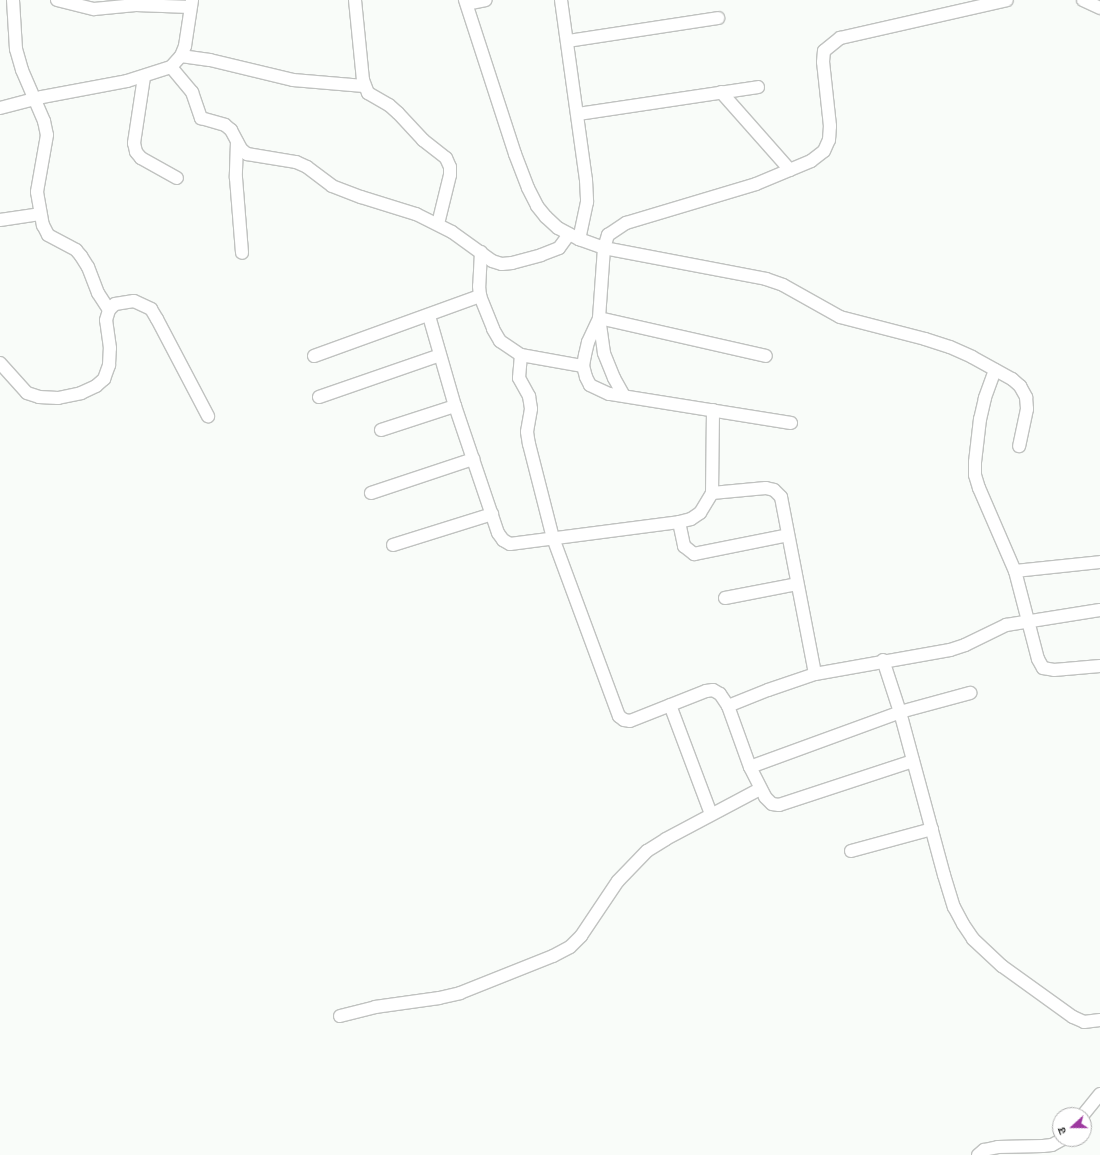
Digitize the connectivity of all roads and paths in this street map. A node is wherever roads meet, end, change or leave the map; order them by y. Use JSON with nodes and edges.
{"nodes":[{"id":1,"x":13,"y":0,"type":"edge"},
{"id":2,"x":57,"y":0,"type":"edge"},
{"id":3,"x":355,"y":0,"type":"edge"},
{"id":4,"x":486,"y":0,"type":"edge"},
{"id":5,"x":561,"y":0,"type":"edge"},
{"id":6,"x":1007,"y":0,"type":"edge"},
{"id":7,"x":1083,"y":0,"type":"edge"},
{"id":8,"x":466,"y":2,"type":"edge"},
{"id":9,"x":191,"y":3,"type":"edge"},
{"id":10,"x":1100,"y":8,"type":"edge"},
{"id":11,"x":718,"y":18,"type":"dead end"},
{"id":12,"x":568,"y":41,"type":"junction"},
{"id":13,"x":182,"y":56,"type":"junction"},
{"id":14,"x":171,"y":67,"type":"junction"},
{"id":15,"x":144,"y":77,"type":"junction"},
{"id":16,"x":364,"y":86,"type":"junction"},
{"id":17,"x":758,"y":87,"type":"dead end"},
{"id":18,"x":721,"y":92,"type":"junction"},
{"id":19,"x":34,"y":99,"type":"junction"},
{"id":20,"x":0,"y":108,"type":"edge"},
{"id":21,"x":578,"y":114,"type":"junction"},
{"id":22,"x":237,"y":142,"type":"junction"},
{"id":23,"x":790,"y":170,"type":"junction"},
{"id":24,"x":177,"y":178,"type":"dead end"},
{"id":25,"x":40,"y":214,"type":"junction"},
{"id":26,"x":0,"y":220,"type":"edge"},
{"id":27,"x":438,"y":224,"type":"junction"},
{"id":28,"x":567,"y":241,"type":"junction"},
{"id":29,"x":481,"y":252,"type":"junction"},
{"id":30,"x":242,"y":253,"type":"dead end"},
{"id":31,"x":603,"y":255,"type":"junction"},
{"id":32,"x":480,"y":296,"type":"junction"},
{"id":33,"x":109,"y":310,"type":"junction"},
{"id":34,"x":428,"y":316,"type":"junction"},
{"id":35,"x":599,"y":318,"type":"junction"},
{"id":36,"x":440,"y":355,"type":"junction"},
{"id":37,"x":521,"y":355,"type":"junction"},
{"id":38,"x":314,"y":356,"type":"dead end"},
{"id":39,"x":766,"y":356,"type":"dead end"},
{"id":40,"x":0,"y":364,"type":"edge"},
{"id":41,"x":584,"y":366,"type":"junction"},
{"id":42,"x":995,"y":370,"type":"junction"},
{"id":43,"x":624,"y":396,"type":"junction"},
{"id":44,"x":319,"y":397,"type":"dead end"},
{"id":45,"x":456,"y":406,"type":"junction"},
{"id":46,"x":713,"y":410,"type":"junction"},
{"id":47,"x":208,"y":416,"type":"dead end"},
{"id":48,"x":791,"y":423,"type":"dead end"},
{"id":49,"x":381,"y":430,"type":"dead end"},
{"id":50,"x":1019,"y":446,"type":"dead end"},
{"id":51,"x":473,"y":459,"type":"junction"},
{"id":52,"x":371,"y":493,"type":"dead end"},
{"id":53,"x":712,"y":493,"type":"junction"},
{"id":54,"x":492,"y":514,"type":"junction"},
{"id":55,"x":679,"y":522,"type":"junction"},
{"id":56,"x":788,"y":535,"type":"junction"},
{"id":57,"x":553,"y":538,"type":"junction"},
{"id":58,"x":393,"y":545,"type":"dead end"},
{"id":59,"x":1100,"y":562,"type":"edge"},
{"id":60,"x":1015,"y":571,"type":"junction"},
{"id":61,"x":798,"y":584,"type":"junction"},
{"id":62,"x":725,"y":598,"type":"dead end"},
{"id":63,"x":1100,"y":610,"type":"edge"},
{"id":64,"x":1028,"y":620,"type":"junction"},
{"id":65,"x":884,"y":660,"type":"junction"},
{"id":66,"x":1100,"y":666,"type":"edge"},
{"id":67,"x":815,"y":674,"type":"junction"},
{"id":68,"x":970,"y":693,"type":"dead end"},
{"id":69,"x":670,"y":705,"type":"junction"},
{"id":70,"x":728,"y":706,"type":"junction"},
{"id":71,"x":900,"y":712,"type":"junction"},
{"id":72,"x":913,"y":761,"type":"junction"},
{"id":73,"x":750,"y":767,"type":"junction"},
{"id":74,"x":760,"y":788,"type":"junction"},
{"id":75,"x":712,"y":814,"type":"junction"},
{"id":76,"x":932,"y":829,"type":"junction"},
{"id":77,"x":851,"y":851,"type":"dead end"},
{"id":78,"x":340,"y":1016,"type":"dead end"},
{"id":79,"x":1100,"y":1020,"type":"edge"},
{"id":80,"x":1100,"y":1094,"type":"edge"},
{"id":81,"x":1089,"y":1107,"type":"edge"},
{"id":82,"x":1052,"y":1145,"type":"edge"},
{"id":83,"x":978,"y":1155,"type":"edge"}],
"edges":[{"from":1,"to":19,"type":"street"},
{"from":2,"to":9,"type":"street"},
{"from":3,"to":16,"type":"street"},
{"from":4,"to":8,"type":"street"},
{"from":5,"to":12,"type":"street"},
{"from":6,"to":23,"type":"street"},
{"from":7,"to":10,"type":"street"},
{"from":8,"to":28,"type":"street"},
{"from":9,"to":13,"type":"street"},
{"from":11,"to":12,"type":"street"},
{"from":12,"to":21,"type":"street"},
{"from":13,"to":14,"type":"street"},
{"from":13,"to":16,"type":"street"},
{"from":14,"to":15,"type":"street"},
{"from":14,"to":22,"type":"street"},
{"from":15,"to":19,"type":"street"},
{"from":15,"to":24,"type":"street"},
{"from":16,"to":27,"type":"street"},
{"from":17,"to":18,"type":"street"},
{"from":18,"to":21,"type":"street"},
{"from":18,"to":23,"type":"street"},
{"from":19,"to":20,"type":"street"},
{"from":19,"to":25,"type":"street"},
{"from":21,"to":28,"type":"street"},
{"from":22,"to":27,"type":"street"},
{"from":22,"to":30,"type":"street"},
{"from":23,"to":31,"type":"street"},
{"from":25,"to":26,"type":"street"},
{"from":25,"to":33,"type":"street"},
{"from":27,"to":29,"type":"street"},
{"from":28,"to":29,"type":"street"},
{"from":28,"to":31,"type":"street"},
{"from":29,"to":32,"type":"street"},
{"from":31,"to":35,"type":"street"},
{"from":31,"to":42,"type":"street"},
{"from":32,"to":34,"type":"street"},
{"from":32,"to":37,"type":"street"},
{"from":33,"to":40,"type":"street"},
{"from":33,"to":47,"type":"street"},
{"from":34,"to":36,"type":"street"},
{"from":34,"to":38,"type":"street"},
{"from":35,"to":39,"type":"street"},
{"from":35,"to":41,"type":"street"},
{"from":35,"to":43,"type":"street"},
{"from":36,"to":44,"type":"street"},
{"from":36,"to":45,"type":"street"},
{"from":37,"to":41,"type":"street"},
{"from":37,"to":57,"type":"street"},
{"from":41,"to":43,"type":"street"},
{"from":42,"to":50,"type":"street"},
{"from":42,"to":60,"type":"street"},
{"from":43,"to":46,"type":"street"},
{"from":45,"to":49,"type":"street"},
{"from":45,"to":51,"type":"street"},
{"from":46,"to":48,"type":"street"},
{"from":46,"to":53,"type":"street"},
{"from":51,"to":52,"type":"street"},
{"from":51,"to":54,"type":"street"},
{"from":53,"to":55,"type":"street"},
{"from":53,"to":56,"type":"street"},
{"from":54,"to":57,"type":"street"},
{"from":54,"to":58,"type":"street"},
{"from":55,"to":56,"type":"street"},
{"from":55,"to":57,"type":"street"},
{"from":56,"to":61,"type":"street"},
{"from":57,"to":69,"type":"street"},
{"from":59,"to":60,"type":"street"},
{"from":60,"to":64,"type":"street"},
{"from":61,"to":62,"type":"street"},
{"from":61,"to":67,"type":"street"},
{"from":63,"to":64,"type":"street"},
{"from":64,"to":65,"type":"street"},
{"from":64,"to":66,"type":"street"},
{"from":65,"to":67,"type":"street"},
{"from":65,"to":71,"type":"street"},
{"from":67,"to":70,"type":"street"},
{"from":68,"to":71,"type":"street"},
{"from":69,"to":70,"type":"street"},
{"from":69,"to":75,"type":"street"},
{"from":70,"to":73,"type":"street"},
{"from":71,"to":72,"type":"street"},
{"from":71,"to":73,"type":"street"},
{"from":72,"to":74,"type":"street"},
{"from":72,"to":76,"type":"street"},
{"from":73,"to":74,"type":"street"},
{"from":74,"to":75,"type":"street"},
{"from":75,"to":78,"type":"street"},
{"from":76,"to":77,"type":"street"},
{"from":76,"to":79,"type":"street"},
{"from":80,"to":81,"type":"street"},
{"from":82,"to":83,"type":"street"}]}
